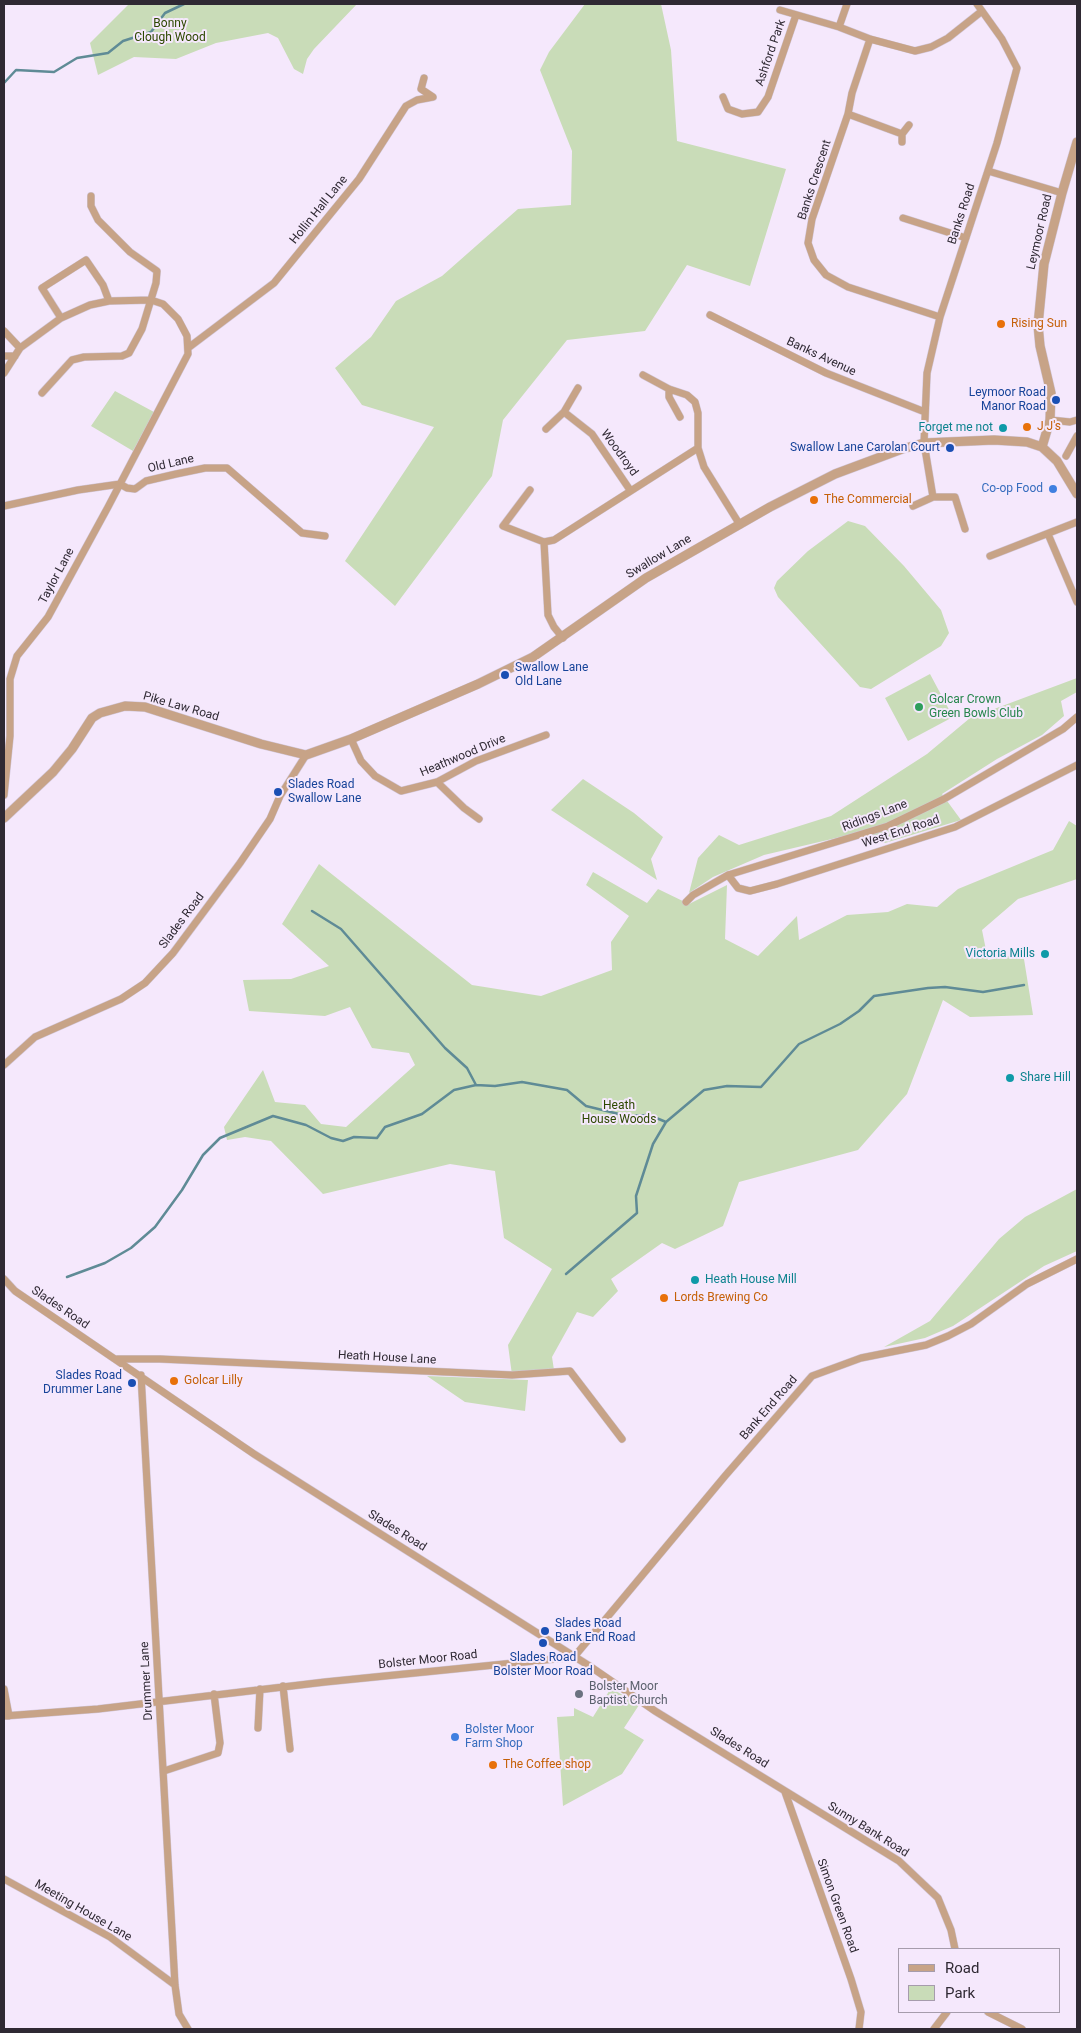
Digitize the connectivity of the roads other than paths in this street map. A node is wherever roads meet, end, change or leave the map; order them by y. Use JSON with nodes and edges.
{"nodes":[{"id":1,"x":847,"y":4,"type":"edge"},
{"id":2,"x":977,"y":4,"type":"edge"},
{"id":3,"x":780,"y":10,"type":"dead end"},
{"id":4,"x":982,"y":10,"type":"junction"},
{"id":5,"x":796,"y":15,"type":"junction"},
{"id":6,"x":839,"y":27,"type":"junction"},
{"id":7,"x":870,"y":40,"type":"junction"},
{"id":8,"x":424,"y":78,"type":"dead end"},
{"id":9,"x":723,"y":97,"type":"dead end"},
{"id":10,"x":848,"y":114,"type":"junction"},
{"id":11,"x":909,"y":125,"type":"dead end"},
{"id":12,"x":1077,"y":142,"type":"edge"},
{"id":13,"x":988,"y":171,"type":"junction"},
{"id":14,"x":1062,"y":193,"type":"junction"},
{"id":15,"x":91,"y":196,"type":"dead end"},
{"id":16,"x":903,"y":218,"type":"dead end"},
{"id":17,"x":966,"y":238,"type":"junction"},
{"id":18,"x":151,"y":300,"type":"junction"},
{"id":19,"x":109,"y":301,"type":"junction"},
{"id":20,"x":710,"y":315,"type":"dead end"},
{"id":21,"x":940,"y":317,"type":"junction"},
{"id":22,"x":61,"y":318,"type":"junction"},
{"id":23,"x":4,"y":331,"type":"edge"},
{"id":24,"x":20,"y":348,"type":"junction"},
{"id":25,"x":188,"y":348,"type":"junction"},
{"id":26,"x":4,"y":356,"type":"edge"},
{"id":27,"x":15,"y":356,"type":"junction"},
{"id":28,"x":4,"y":373,"type":"edge"},
{"id":29,"x":643,"y":375,"type":"dead end"},
{"id":30,"x":578,"y":388,"type":"dead end"},
{"id":31,"x":669,"y":389,"type":"junction"},
{"id":32,"x":42,"y":393,"type":"dead end"},
{"id":33,"x":564,"y":412,"type":"junction"},
{"id":34,"x":925,"y":412,"type":"junction"},
{"id":35,"x":680,"y":417,"type":"dead end"},
{"id":36,"x":1050,"y":420,"type":"junction"},
{"id":37,"x":1077,"y":420,"type":"edge"},
{"id":38,"x":546,"y":429,"type":"dead end"},
{"id":39,"x":1077,"y":436,"type":"edge"},
{"id":40,"x":924,"y":444,"type":"junction"},
{"id":41,"x":1042,"y":447,"type":"junction"},
{"id":42,"x":698,"y":448,"type":"junction"},
{"id":43,"x":1066,"y":456,"type":"dead end"},
{"id":44,"x":120,"y":484,"type":"junction"},
{"id":45,"x":530,"y":490,"type":"dead end"},
{"id":46,"x":630,"y":490,"type":"junction"},
{"id":47,"x":1077,"y":494,"type":"edge"},
{"id":48,"x":934,"y":497,"type":"junction"},
{"id":49,"x":4,"y":506,"type":"edge"},
{"id":50,"x":912,"y":506,"type":"dead end"},
{"id":51,"x":1077,"y":522,"type":"edge"},
{"id":52,"x":740,"y":525,"type":"junction"},
{"id":53,"x":965,"y":529,"type":"dead end"},
{"id":54,"x":1048,"y":534,"type":"junction"},
{"id":55,"x":325,"y":536,"type":"dead end"},
{"id":56,"x":544,"y":542,"type":"junction"},
{"id":57,"x":990,"y":556,"type":"dead end"},
{"id":58,"x":1077,"y":602,"type":"edge"},
{"id":59,"x":563,"y":638,"type":"junction"},
{"id":60,"x":1077,"y":718,"type":"edge"},
{"id":61,"x":1077,"y":726,"type":"edge"},
{"id":62,"x":1064,"y":730,"type":"junction"},
{"id":63,"x":546,"y":735,"type":"dead end"},
{"id":64,"x":350,"y":740,"type":"junction"},
{"id":65,"x":306,"y":756,"type":"junction"},
{"id":66,"x":1077,"y":765,"type":"edge"},
{"id":67,"x":437,"y":782,"type":"junction"},
{"id":68,"x":4,"y":795,"type":"edge"},
{"id":69,"x":4,"y":818,"type":"edge"},
{"id":70,"x":479,"y":819,"type":"dead end"},
{"id":71,"x":728,"y":875,"type":"junction"},
{"id":72,"x":686,"y":902,"type":"dead end"},
{"id":73,"x":4,"y":1065,"type":"edge"},
{"id":74,"x":1077,"y":1259,"type":"edge"},
{"id":75,"x":4,"y":1280,"type":"edge"},
{"id":76,"x":116,"y":1359,"type":"junction"},
{"id":77,"x":141,"y":1376,"type":"junction"},
{"id":78,"x":622,"y":1439,"type":"dead end"},
{"id":79,"x":574,"y":1657,"type":"junction"},
{"id":80,"x":284,"y":1686,"type":"junction"},
{"id":81,"x":260,"y":1689,"type":"junction"},
{"id":82,"x":4,"y":1690,"type":"edge"},
{"id":83,"x":214,"y":1694,"type":"junction"},
{"id":84,"x":159,"y":1702,"type":"junction"},
{"id":85,"x":7,"y":1716,"type":"edge"},
{"id":86,"x":258,"y":1728,"type":"dead end"},
{"id":87,"x":290,"y":1749,"type":"dead end"},
{"id":88,"x":164,"y":1771,"type":"junction"},
{"id":89,"x":785,"y":1792,"type":"junction"},
{"id":90,"x":4,"y":1879,"type":"edge"},
{"id":91,"x":956,"y":1948,"type":"edge"},
{"id":92,"x":174,"y":1985,"type":"junction"},
{"id":93,"x":946,"y":2013,"type":"edge"},
{"id":94,"x":990,"y":2013,"type":"edge"},
{"id":95,"x":188,"y":2029,"type":"edge"},
{"id":96,"x":859,"y":2029,"type":"edge"},
{"id":97,"x":934,"y":2029,"type":"edge"},
{"id":98,"x":1022,"y":2029,"type":"edge"}],
"edges":[{"from":1,"to":6,"type":"street"},
{"from":2,"to":4,"type":"street","name":"Banks Road"},
{"from":3,"to":5,"type":"street","name":"Ashford Park"},
{"from":4,"to":7,"type":"street"},
{"from":4,"to":13,"type":"street","name":"Banks Road"},
{"from":5,"to":6,"type":"street","name":"Ashford Park"},
{"from":5,"to":9,"type":"street","name":"Ashford Park"},
{"from":6,"to":7,"type":"street","name":"Ashford Park"},
{"from":7,"to":10,"type":"street","name":"Banks Crescent"},
{"from":8,"to":25,"type":"street","name":"Hollin Hall Lane"},
{"from":10,"to":11,"type":"street"},
{"from":10,"to":21,"type":"street","name":"Banks Crescent"},
{"from":12,"to":14,"type":"street","name":"Leymoor Road"},
{"from":13,"to":14,"type":"street"},
{"from":13,"to":17,"type":"street","name":"Banks Road"},
{"from":14,"to":36,"type":"street","name":"Leymoor Road"},
{"from":15,"to":18,"type":"street"},
{"from":16,"to":17,"type":"street"},
{"from":17,"to":21,"type":"street","name":"Banks Road"},
{"from":18,"to":19,"type":"street"},
{"from":18,"to":25,"type":"street"},
{"from":18,"to":32,"type":"street"},
{"from":19,"to":22,"type":"street"},
{"from":19,"to":22,"type":"street"},
{"from":20,"to":34,"type":"street","name":"Banks Avenue"},
{"from":21,"to":34,"type":"street","name":"Banks Road"},
{"from":22,"to":24,"type":"street"},
{"from":23,"to":24,"type":"street"},
{"from":24,"to":27,"type":"street"},
{"from":25,"to":44,"type":"street","name":"Taylor Lane"},
{"from":26,"to":27,"type":"street"},
{"from":27,"to":28,"type":"street"},
{"from":29,"to":31,"type":"street"},
{"from":30,"to":33,"type":"street"},
{"from":31,"to":35,"type":"street"},
{"from":31,"to":42,"type":"street"},
{"from":33,"to":38,"type":"street"},
{"from":33,"to":46,"type":"street","name":"Woodroyd"},
{"from":34,"to":40,"type":"street","name":"Banks Road"},
{"from":36,"to":37,"type":"street"},
{"from":36,"to":41,"type":"street","name":"Leymoor Road"},
{"from":39,"to":43,"type":"street"},
{"from":40,"to":41,"type":"street","name":"Swallow Lane"},
{"from":40,"to":48,"type":"street","name":"Banks Road"},
{"from":40,"to":52,"type":"street","name":"Swallow Lane"},
{"from":41,"to":47,"type":"street"},
{"from":42,"to":46,"type":"street","name":"Woodroyd"},
{"from":42,"to":52,"type":"street"},
{"from":44,"to":49,"type":"street","name":"Old Lane"},
{"from":44,"to":55,"type":"street","name":"Old Lane"},
{"from":44,"to":68,"type":"street","name":"Taylor Lane"},
{"from":45,"to":56,"type":"street"},
{"from":46,"to":56,"type":"street","name":"Woodroyd"},
{"from":48,"to":50,"type":"street"},
{"from":48,"to":53,"type":"street"},
{"from":51,"to":54,"type":"street"},
{"from":52,"to":59,"type":"street","name":"Swallow Lane"},
{"from":54,"to":57,"type":"street"},
{"from":54,"to":58,"type":"street"},
{"from":56,"to":59,"type":"street"},
{"from":59,"to":64,"type":"street","name":"Swallow Lane"},
{"from":60,"to":62,"type":"street"},
{"from":61,"to":62,"type":"street"},
{"from":62,"to":71,"type":"street","name":"Ridings Lane"},
{"from":63,"to":67,"type":"street","name":"Heathwood Drive"},
{"from":64,"to":65,"type":"street","name":"Swallow Lane"},
{"from":64,"to":67,"type":"street","name":"Heathwood Drive"},
{"from":65,"to":69,"type":"street","name":"Pike Law Road"},
{"from":65,"to":73,"type":"street","name":"Slades Road"},
{"from":66,"to":71,"type":"street","name":"West End Road"},
{"from":67,"to":70,"type":"street"},
{"from":71,"to":72,"type":"street","name":"Ridings Lane"},
{"from":74,"to":79,"type":"street","name":"Bank End Road"},
{"from":75,"to":76,"type":"street","name":"Slades Road"},
{"from":76,"to":77,"type":"street","name":"Slades Road"},
{"from":76,"to":78,"type":"street","name":"Heath House Lane"},
{"from":77,"to":79,"type":"street","name":"Slades Road"},
{"from":77,"to":84,"type":"street","name":"Drummer Lane"},
{"from":79,"to":80,"type":"street","name":"Bolster Moor Road"},
{"from":79,"to":89,"type":"street","name":"Slades Road"},
{"from":80,"to":81,"type":"street","name":"Bolster Moor Road"},
{"from":80,"to":87,"type":"street"},
{"from":81,"to":83,"type":"street","name":"Bolster Moor Road"},
{"from":81,"to":86,"type":"street"},
{"from":82,"to":85,"type":"street","name":"Bolster Moor Road"},
{"from":83,"to":84,"type":"street","name":"Bolster Moor Road"},
{"from":83,"to":88,"type":"street"},
{"from":84,"to":85,"type":"street","name":"Bolster Moor Road"},
{"from":84,"to":88,"type":"street","name":"Drummer Lane"},
{"from":88,"to":92,"type":"street","name":"Drummer Lane"},
{"from":89,"to":91,"type":"street","name":"Sunny Bank Road"},
{"from":89,"to":96,"type":"street","name":"Simon Green Road"},
{"from":90,"to":92,"type":"street","name":"Meeting House Lane"},
{"from":92,"to":95,"type":"street","name":"Drummer Lane"},
{"from":93,"to":97,"type":"street"},
{"from":94,"to":98,"type":"street"}]}
